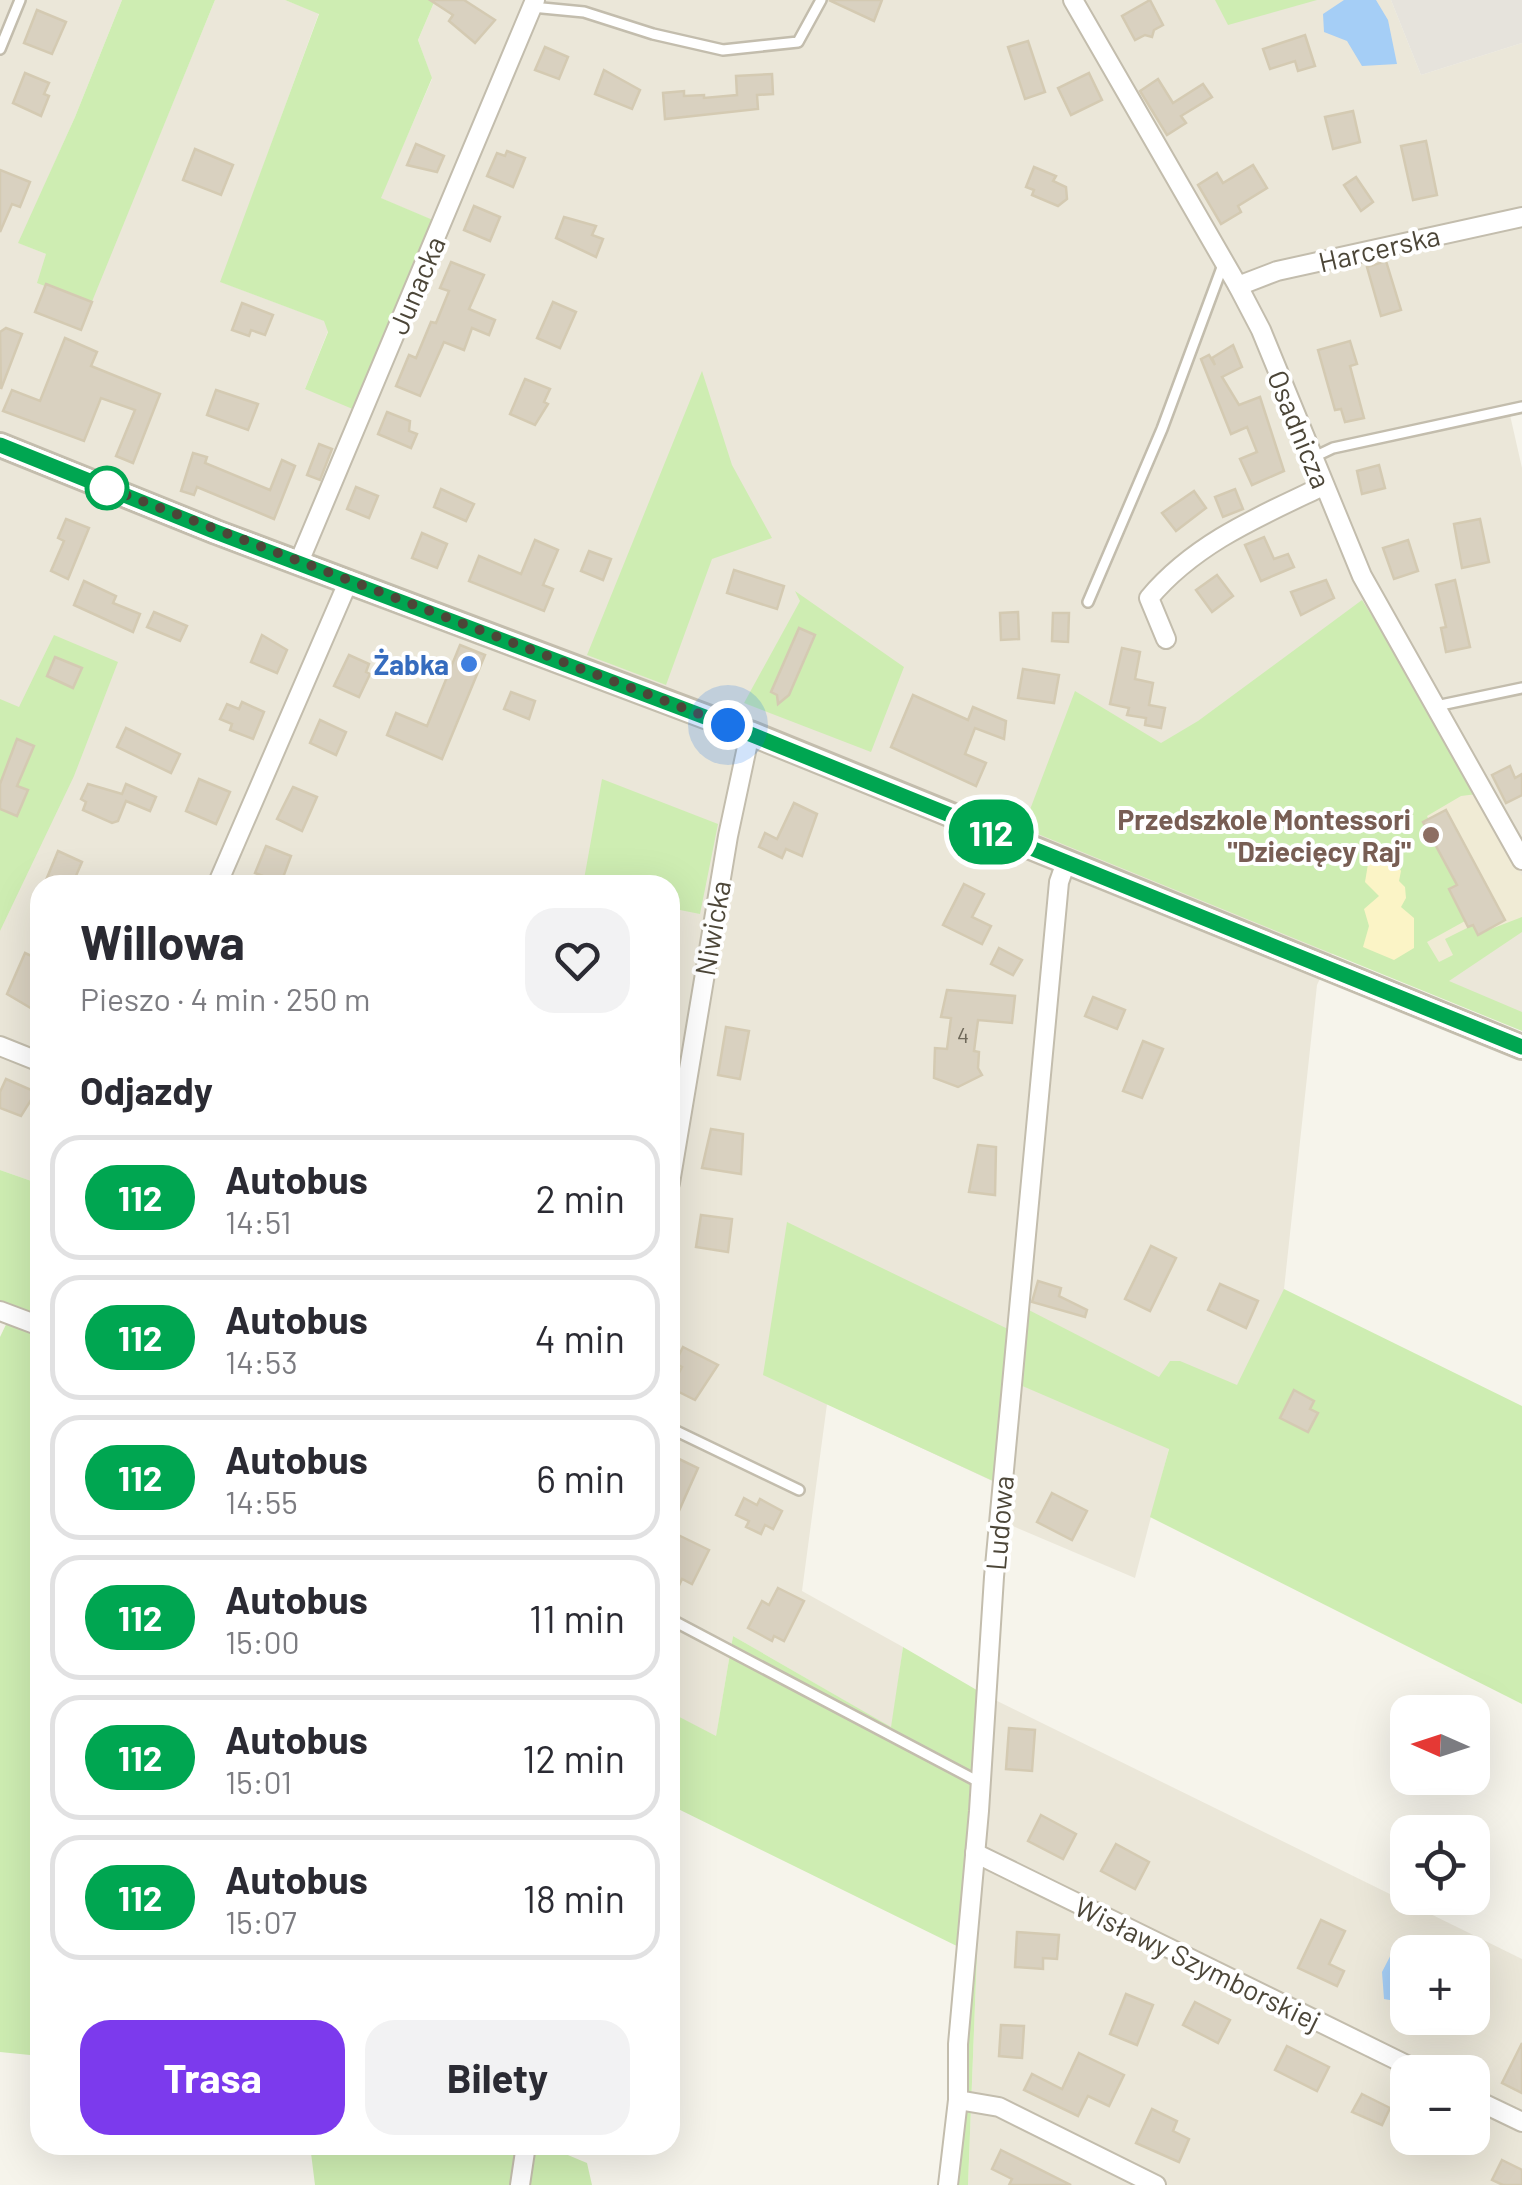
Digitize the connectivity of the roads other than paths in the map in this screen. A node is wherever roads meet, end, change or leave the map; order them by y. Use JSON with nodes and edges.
{"nodes":[{"id":1,"x":20,"y":0,"type":"edge"},
{"id":2,"x":821,"y":0,"type":"edge"},
{"id":3,"x":1073,"y":0,"type":"edge"},
{"id":4,"x":533,"y":3,"type":"edge"},
{"id":5,"x":0,"y":49,"type":"edge"},
{"id":6,"x":1522,"y":217,"type":"edge"},
{"id":7,"x":1224,"y":262,"type":"junction"},
{"id":8,"x":1238,"y":286,"type":"junction"},
{"id":9,"x":1522,"y":407,"type":"edge"},
{"id":10,"x":0,"y":444,"type":"edge"},
{"id":11,"x":1312,"y":458,"type":"junction"},
{"id":12,"x":1323,"y":486,"type":"junction"},
{"id":13,"x":300,"y":562,"type":"junction"},
{"id":14,"x":350,"y":580,"type":"junction"},
{"id":15,"x":1088,"y":602,"type":"dead end"},
{"id":16,"x":1166,"y":639,"type":"dead end"},
{"id":17,"x":1522,"y":688,"type":"edge"},
{"id":18,"x":1436,"y":706,"type":"junction"},
{"id":19,"x":750,"y":734,"type":"junction"},
{"id":20,"x":1522,"y":860,"type":"edge"},
{"id":21,"x":1066,"y":862,"type":"junction"},
{"id":22,"x":221,"y":875,"type":"edge"},
{"id":23,"x":0,"y":1046,"type":"edge"},
{"id":24,"x":1522,"y":1046,"type":"edge"},
{"id":25,"x":30,"y":1058,"type":"edge"},
{"id":26,"x":680,"y":1123,"type":"edge"},
{"id":27,"x":0,"y":1311,"type":"edge"},
{"id":28,"x":30,"y":1322,"type":"edge"},
{"id":29,"x":680,"y":1433,"type":"edge"},
{"id":30,"x":799,"y":1490,"type":"dead end"},
{"id":31,"x":680,"y":1624,"type":"edge"},
{"id":32,"x":981,"y":1783,"type":"junction"},
{"id":33,"x":976,"y":1853,"type":"junction"},
{"id":34,"x":1390,"y":2057,"type":"edge"},
{"id":35,"x":958,"y":2100,"type":"junction"},
{"id":36,"x":1490,"y":2107,"type":"edge"},
{"id":37,"x":1522,"y":2122,"type":"edge"},
{"id":38,"x":524,"y":2155,"type":"edge"},
{"id":39,"x":520,"y":2185,"type":"edge"},
{"id":40,"x":948,"y":2185,"type":"edge"},
{"id":41,"x":1156,"y":2185,"type":"edge"}],
"edges":[{"from":1,"to":5,"type":"lane"},
{"from":2,"to":4,"type":"lane","name":"Junacka"},
{"from":3,"to":7,"type":"street","name":"Osadnicza"},
{"from":4,"to":13,"type":"street","name":"Junacka"},
{"from":6,"to":8,"type":"street","name":"Harcerska"},
{"from":7,"to":8,"type":"street","name":"Osadnicza"},
{"from":7,"to":15,"type":"lane"},
{"from":8,"to":11,"type":"street","name":"Osadnicza"},
{"from":9,"to":11,"type":"lane"},
{"from":10,"to":13,"type":"street"},
{"from":11,"to":12,"type":"street","name":"Osadnicza"},
{"from":12,"to":16,"type":"street"},
{"from":12,"to":18,"type":"street","name":"Osadnicza"},
{"from":13,"to":14,"type":"street"},
{"from":14,"to":19,"type":"street"},
{"from":14,"to":22,"type":"street"},
{"from":17,"to":18,"type":"lane"},
{"from":18,"to":20,"type":"street","name":"Osadnicza"},
{"from":19,"to":21,"type":"street"},
{"from":19,"to":26,"type":"street","name":"Niwicka"},
{"from":21,"to":24,"type":"street"},
{"from":21,"to":32,"type":"street","name":"Ludowa"},
{"from":23,"to":25,"type":"street"},
{"from":27,"to":28,"type":"street"},
{"from":29,"to":30,"type":"lane"},
{"from":31,"to":32,"type":"lane"},
{"from":32,"to":33,"type":"street","name":"Ludowa"},
{"from":33,"to":34,"type":"street","name":"Wisławy Szymborskiej"},
{"from":33,"to":35,"type":"street","name":"Ludowa"},
{"from":35,"to":40,"type":"street","name":"Ludowa"},
{"from":35,"to":41,"type":"street"},
{"from":36,"to":37,"type":"street"},
{"from":38,"to":39,"type":"street"}]}
